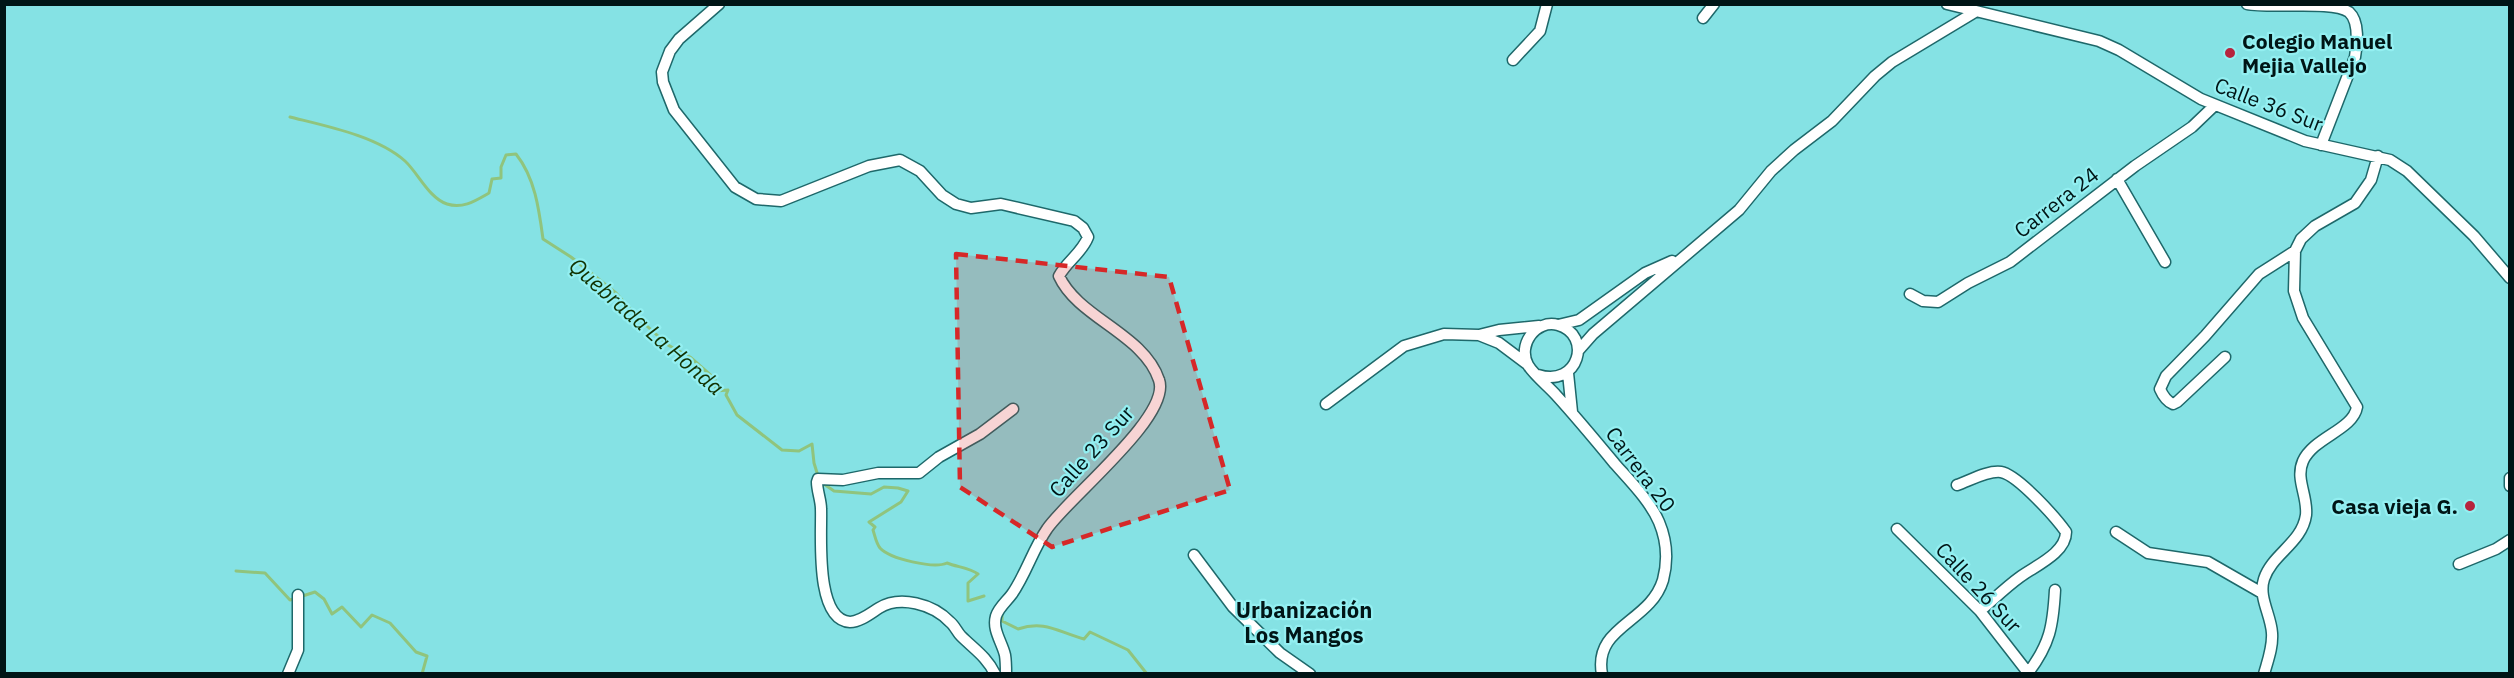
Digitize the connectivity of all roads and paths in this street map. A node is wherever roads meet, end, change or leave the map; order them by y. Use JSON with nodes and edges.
{"nodes":[{"id":1,"x":719,"y":4,"type":"edge"},
{"id":2,"x":1547,"y":4,"type":"edge"},
{"id":3,"x":1714,"y":4,"type":"edge"},
{"id":4,"x":1947,"y":4,"type":"edge"},
{"id":5,"x":2247,"y":4,"type":"edge"},
{"id":6,"x":1975,"y":12,"type":"junction"},
{"id":7,"x":1703,"y":18,"type":"dead end"},
{"id":8,"x":1513,"y":60,"type":"dead end"},
{"id":9,"x":2215,"y":105,"type":"junction"},
{"id":10,"x":2321,"y":145,"type":"junction"},
{"id":11,"x":2378,"y":156,"type":"junction"},
{"id":12,"x":2117,"y":179,"type":"junction"},
{"id":13,"x":2295,"y":251,"type":"junction"},
{"id":14,"x":1681,"y":257,"type":"junction"},
{"id":15,"x":2165,"y":262,"type":"dead end"},
{"id":16,"x":2510,"y":278,"type":"edge"},
{"id":17,"x":1910,"y":294,"type":"dead end"},
{"id":18,"x":1557,"y":325,"type":"junction"},
{"id":19,"x":1542,"y":326,"type":"junction"},
{"id":20,"x":1479,"y":335,"type":"junction"},
{"id":21,"x":1578,"y":351,"type":"junction"},
{"id":22,"x":2225,"y":357,"type":"dead end"},
{"id":23,"x":1527,"y":364,"type":"junction"},
{"id":24,"x":1568,"y":373,"type":"junction"},
{"id":25,"x":1538,"y":375,"type":"junction"},
{"id":26,"x":1326,"y":404,"type":"dead end"},
{"id":27,"x":1013,"y":409,"type":"dead end"},
{"id":28,"x":1572,"y":412,"type":"junction"},
{"id":29,"x":2510,"y":478,"type":"edge"},
{"id":30,"x":1957,"y":485,"type":"dead end"},
{"id":31,"x":2510,"y":486,"type":"edge"},
{"id":32,"x":1897,"y":529,"type":"dead end"},
{"id":33,"x":2116,"y":532,"type":"dead end"},
{"id":34,"x":2510,"y":540,"type":"edge"},
{"id":35,"x":1194,"y":555,"type":"dead end"},
{"id":36,"x":2458,"y":564,"type":"dead end"},
{"id":37,"x":2055,"y":590,"type":"dead end"},
{"id":38,"x":2262,"y":592,"type":"junction"},
{"id":39,"x":298,"y":595,"type":"dead end"},
{"id":40,"x":1980,"y":611,"type":"junction"},
{"id":41,"x":2029,"y":673,"type":"edge"},
{"id":42,"x":288,"y":674,"type":"edge"},
{"id":43,"x":995,"y":674,"type":"edge"},
{"id":44,"x":1006,"y":674,"type":"edge"},
{"id":45,"x":1310,"y":674,"type":"edge"},
{"id":46,"x":1602,"y":674,"type":"edge"},
{"id":47,"x":2264,"y":674,"type":"edge"}],
"edges":[{"from":1,"to":44,"type":"street","name":"Calle 23 Sur"},
{"from":2,"to":8,"type":"street"},
{"from":3,"to":7,"type":"street"},
{"from":4,"to":6,"type":"street","name":"Calle 36 Sur"},
{"from":5,"to":10,"type":"street"},
{"from":6,"to":9,"type":"street","name":"Calle 36 Sur"},
{"from":6,"to":14,"type":"street"},
{"from":9,"to":10,"type":"street","name":"Calle 36 Sur"},
{"from":9,"to":12,"type":"street","name":"Carrera 24"},
{"from":10,"to":11,"type":"street","name":"Calle 36 Sur"},
{"from":11,"to":13,"type":"street"},
{"from":11,"to":16,"type":"street","name":"Calle 36 Sur"},
{"from":12,"to":15,"type":"street"},
{"from":12,"to":17,"type":"street","name":"Carrera 24"},
{"from":13,"to":22,"type":"street"},
{"from":13,"to":38,"type":"street"},
{"from":14,"to":18,"type":"street"},
{"from":14,"to":21,"type":"street"},
{"from":18,"to":19,"type":"street"},
{"from":18,"to":21,"type":"street"},
{"from":19,"to":20,"type":"street"},
{"from":19,"to":23,"type":"street"},
{"from":20,"to":23,"type":"street"},
{"from":20,"to":26,"type":"street"},
{"from":21,"to":24,"type":"street"},
{"from":23,"to":25,"type":"street"},
{"from":24,"to":25,"type":"street"},
{"from":24,"to":28,"type":"street"},
{"from":25,"to":28,"type":"street","name":"Carrera 20"},
{"from":27,"to":43,"type":"street"},
{"from":28,"to":46,"type":"street","name":"Carrera 20"},
{"from":29,"to":31,"type":"street"},
{"from":30,"to":40,"type":"street"},
{"from":32,"to":40,"type":"street","name":"Calle 26 Sur"},
{"from":33,"to":38,"type":"street"},
{"from":34,"to":36,"type":"street"},
{"from":35,"to":45,"type":"street"},
{"from":37,"to":41,"type":"street"},
{"from":38,"to":47,"type":"street"},
{"from":39,"to":42,"type":"street"},
{"from":40,"to":41,"type":"street","name":"Calle 26 Sur"}]}
